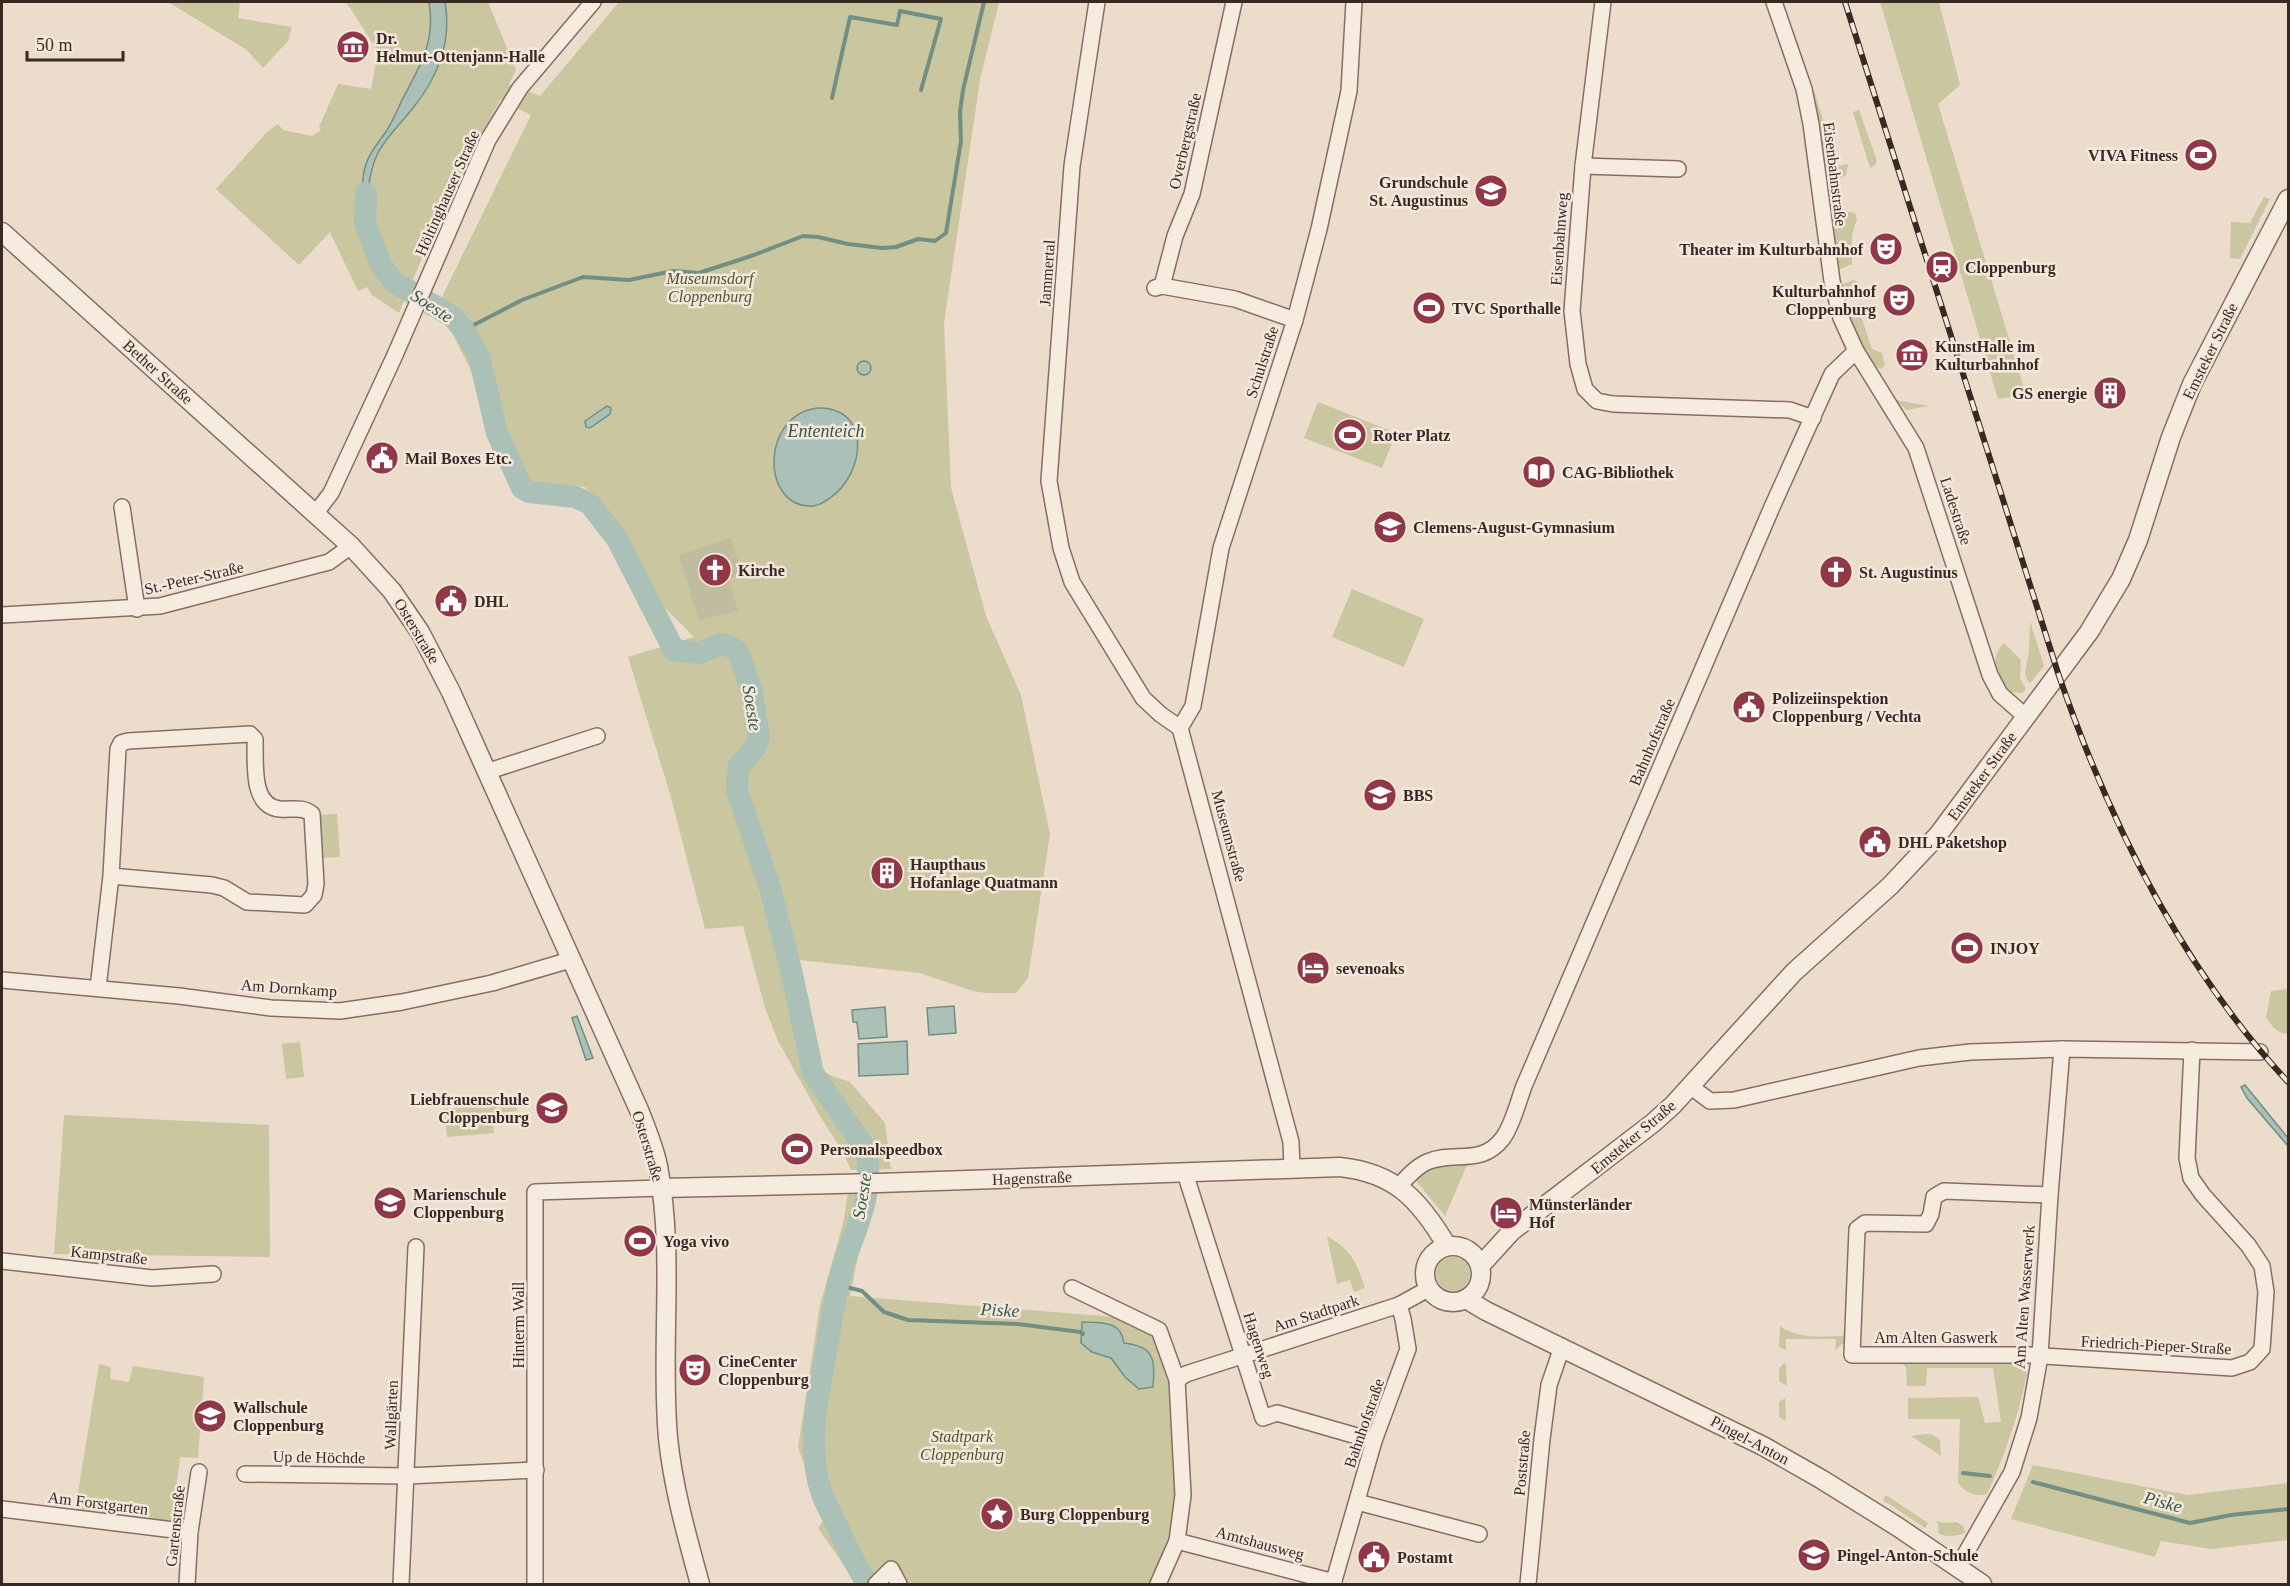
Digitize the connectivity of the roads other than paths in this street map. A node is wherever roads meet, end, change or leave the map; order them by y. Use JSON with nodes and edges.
{"nodes":[{"id":1,"x":593,"y":2,"type":"edge"},
{"id":2,"x":1097,"y":2,"type":"edge"},
{"id":3,"x":1234,"y":2,"type":"edge"},
{"id":4,"x":1354,"y":2,"type":"edge"},
{"id":5,"x":1603,"y":2,"type":"edge"},
{"id":6,"x":1774,"y":2,"type":"edge"},
{"id":7,"x":1583,"y":166,"type":"junction"},
{"id":8,"x":1678,"y":169,"type":"dead end"},
{"id":9,"x":2289,"y":199,"type":"edge"},
{"id":10,"x":2,"y":232,"type":"edge"},
{"id":11,"x":1295,"y":320,"type":"junction"},
{"id":12,"x":1857,"y":351,"type":"junction"},
{"id":13,"x":1813,"y":418,"type":"junction"},
{"id":14,"x":122,"y":507,"type":"dead end"},
{"id":15,"x":315,"y":514,"type":"junction"},
{"id":16,"x":351,"y":546,"type":"junction"},
{"id":17,"x":137,"y":609,"type":"junction"},
{"id":18,"x":2,"y":615,"type":"edge"},
{"id":19,"x":2025,"y":716,"type":"junction"},
{"id":20,"x":1180,"y":728,"type":"junction"},
{"id":21,"x":597,"y":736,"type":"dead end"},
{"id":22,"x":486,"y":772,"type":"junction"},
{"id":23,"x":111,"y":876,"type":"junction"},
{"id":24,"x":570,"y":960,"type":"junction"},
{"id":25,"x":2,"y":980,"type":"edge"},
{"id":26,"x":98,"y":988,"type":"junction"},
{"id":27,"x":2062,"y":1049,"type":"junction"},
{"id":28,"x":2192,"y":1050,"type":"junction"},
{"id":29,"x":2260,"y":1052,"type":"dead end"},
{"id":30,"x":1690,"y":1086,"type":"junction"},
{"id":31,"x":1292,"y":1168,"type":"junction"},
{"id":32,"x":1185,"y":1173,"type":"junction"},
{"id":33,"x":1399,"y":1186,"type":"junction"},
{"id":34,"x":661,"y":1188,"type":"junction"},
{"id":35,"x":2050,"y":1195,"type":"junction"},
{"id":36,"x":1512,"y":1231,"type":"junction"},
{"id":37,"x":416,"y":1247,"type":"dead end"},
{"id":38,"x":1440,"y":1249,"type":"junction"},
{"id":39,"x":1469,"y":1251,"type":"junction"},
{"id":40,"x":2,"y":1261,"type":"edge"},
{"id":41,"x":1480,"y":1266,"type":"junction"},
{"id":42,"x":213,"y":1274,"type":"dead end"},
{"id":43,"x":1072,"y":1288,"type":"dead end"},
{"id":44,"x":1428,"y":1288,"type":"junction"},
{"id":45,"x":1471,"y":1294,"type":"junction"},
{"id":46,"x":1399,"y":1305,"type":"junction"},
{"id":47,"x":1562,"y":1347,"type":"junction"},
{"id":48,"x":1243,"y":1355,"type":"junction"},
{"id":49,"x":2040,"y":1356,"type":"junction"},
{"id":50,"x":1177,"y":1380,"type":"junction"},
{"id":51,"x":1374,"y":1441,"type":"junction"},
{"id":52,"x":536,"y":1470,"type":"junction"},
{"id":53,"x":199,"y":1472,"type":"dead end"},
{"id":54,"x":245,"y":1474,"type":"dead end"},
{"id":55,"x":407,"y":1476,"type":"junction"},
{"id":56,"x":1357,"y":1502,"type":"junction"},
{"id":57,"x":2,"y":1509,"type":"edge"},
{"id":58,"x":190,"y":1532,"type":"junction"},
{"id":59,"x":1479,"y":1534,"type":"dead end"},
{"id":60,"x":1177,"y":1541,"type":"junction"},
{"id":61,"x":1958,"y":1568,"type":"junction"},
{"id":62,"x":1334,"y":1583,"type":"edge"},
{"id":63,"x":187,"y":1584,"type":"edge"},
{"id":64,"x":401,"y":1584,"type":"edge"},
{"id":65,"x":535,"y":1584,"type":"edge"},
{"id":66,"x":700,"y":1584,"type":"edge"},
{"id":67,"x":877,"y":1584,"type":"edge"},
{"id":68,"x":899,"y":1584,"type":"edge"},
{"id":69,"x":1158,"y":1584,"type":"edge"},
{"id":70,"x":1528,"y":1584,"type":"edge"},
{"id":71,"x":1982,"y":1584,"type":"edge"}],
"edges":[{"from":1,"to":15,"type":"street","name":"Höltinghauser Straße"},
{"from":2,"to":20,"type":"street","name":"Jammertal"},
{"from":3,"to":11,"type":"street","name":"Overbergstraße"},
{"from":4,"to":11,"type":"street","name":"Schulstraße"},
{"from":5,"to":7,"type":"street","name":"Eisenbahnweg"},
{"from":6,"to":12,"type":"street","name":"Eisenbahnstraße"},
{"from":7,"to":8,"type":"street"},
{"from":7,"to":13,"type":"street","name":"Eisenbahnweg"},
{"from":9,"to":19,"type":"street","name":"Emsteker Straße"},
{"from":10,"to":15,"type":"street","name":"Bether Straße"},
{"from":11,"to":20,"type":"street","name":"Schulstraße"},
{"from":12,"to":13,"type":"street","name":"Bahnhofstraße"},
{"from":12,"to":19,"type":"street","name":"Ladestraße"},
{"from":13,"to":33,"type":"street","name":"Bahnhofstraße"},
{"from":14,"to":17,"type":"street"},
{"from":15,"to":16,"type":"street","name":"Osterstraße"},
{"from":16,"to":17,"type":"street","name":"St.-Peter-Straße"},
{"from":16,"to":22,"type":"street","name":"Osterstraße"},
{"from":17,"to":18,"type":"street","name":"St.-Peter-Straße"},
{"from":19,"to":30,"type":"street","name":"Emsteker Straße"},
{"from":20,"to":31,"type":"street","name":"Museumstraße"},
{"from":21,"to":22,"type":"street"},
{"from":22,"to":24,"type":"street","name":"Osterstraße"},
{"from":23,"to":23,"type":"street"},
{"from":23,"to":26,"type":"street"},
{"from":24,"to":26,"type":"street","name":"Am Dornkamp"},
{"from":24,"to":34,"type":"street","name":"Osterstraße"},
{"from":25,"to":26,"type":"street","name":"Am Dornkamp"},
{"from":27,"to":28,"type":"street"},
{"from":27,"to":30,"type":"street"},
{"from":27,"to":35,"type":"street","name":"Am Alten Wasserwerk"},
{"from":28,"to":29,"type":"street"},
{"from":28,"to":49,"type":"street","name":"Friedrich-Pieper-Straße"},
{"from":30,"to":36,"type":"street","name":"Emsteker Straße"},
{"from":31,"to":32,"type":"street","name":"Hagenstraße"},
{"from":31,"to":33,"type":"street","name":"Hagenstraße"},
{"from":32,"to":34,"type":"street","name":"Hagenstraße"},
{"from":32,"to":48,"type":"street","name":"Hagenweg"},
{"from":33,"to":38,"type":"street","name":"Hagenstraße"},
{"from":34,"to":52,"type":"street","name":"Hinterm Wall"},
{"from":34,"to":66,"type":"street","name":"Osterstraße"},
{"from":35,"to":49,"type":"street","name":"Am Alten Wasserwerk"},
{"from":35,"to":49,"type":"street","name":"Am Alten Gaswerk"},
{"from":36,"to":39,"type":"street","name":"Emsteker Straße"},
{"from":36,"to":41,"type":"street","name":"Emsteker Straße"},
{"from":37,"to":55,"type":"street","name":"Wallgärten"},
{"from":38,"to":39,"type":"street"},
{"from":38,"to":44,"type":"street"},
{"from":39,"to":41,"type":"street"},
{"from":40,"to":42,"type":"street","name":"Kampstraße"},
{"from":41,"to":45,"type":"street"},
{"from":43,"to":50,"type":"street"},
{"from":44,"to":45,"type":"street"},
{"from":44,"to":46,"type":"street"},
{"from":45,"to":47,"type":"street","name":"Pingel-Anton"},
{"from":46,"to":48,"type":"street","name":"Am Stadtpark"},
{"from":46,"to":51,"type":"street","name":"Bahnhofstraße"},
{"from":47,"to":61,"type":"street","name":"Pingel-Anton"},
{"from":47,"to":70,"type":"street","name":"Poststraße"},
{"from":48,"to":50,"type":"street","name":"Am Stadtpark"},
{"from":48,"to":51,"type":"street","name":"Hagenweg"},
{"from":49,"to":61,"type":"street","name":"Am Alten Wasserwerk"},
{"from":50,"to":60,"type":"street"},
{"from":51,"to":56,"type":"street","name":"Bahnhofstraße"},
{"from":52,"to":55,"type":"street","name":"Up de Höchde"},
{"from":52,"to":65,"type":"street","name":"Hinterm Wall"},
{"from":53,"to":58,"type":"street","name":"Gartenstraße"},
{"from":54,"to":55,"type":"street","name":"Up de Höchde"},
{"from":55,"to":64,"type":"street","name":"Wallgärten"},
{"from":56,"to":59,"type":"street"},
{"from":56,"to":62,"type":"street","name":"Bahnhofstraße"},
{"from":57,"to":58,"type":"street","name":"Am Forstgarten"},
{"from":58,"to":63,"type":"street","name":"Gartenstraße"},
{"from":60,"to":62,"type":"street","name":"Amtshausweg"},
{"from":60,"to":69,"type":"street"},
{"from":61,"to":71,"type":"street","name":"Pingel-Anton"},
{"from":67,"to":68,"type":"street"}]}
